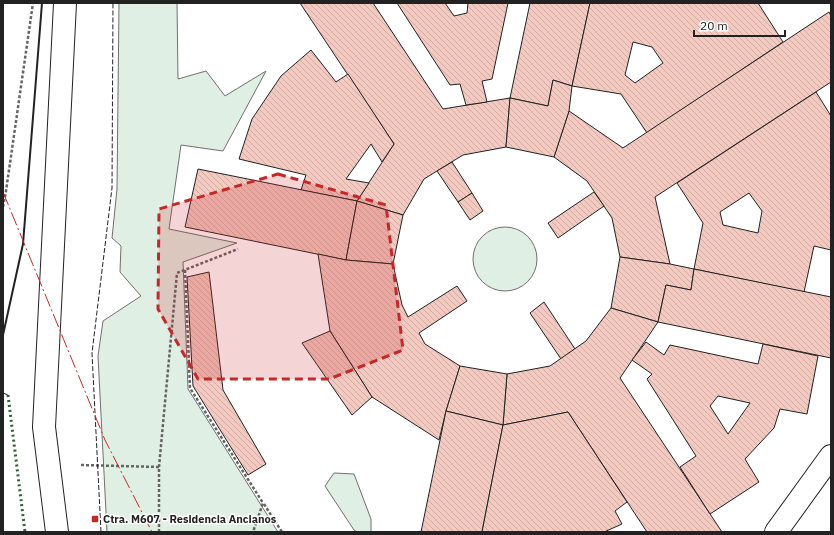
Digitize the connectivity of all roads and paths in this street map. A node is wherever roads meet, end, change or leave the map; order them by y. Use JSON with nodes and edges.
{"nodes":[{"id":1,"x":33,"y":3,"type":"edge"},
{"id":2,"x":65,"y":3,"type":"edge"},
{"id":3,"x":3,"y":207,"type":"edge"},
{"id":4,"x":238,"y":249,"type":"dead end"},
{"id":5,"x":185,"y":269,"type":"junction"},
{"id":6,"x":831,"y":456,"type":"edge"},
{"id":7,"x":81,"y":465,"type":"dead end"},
{"id":8,"x":159,"y":467,"type":"junction"},
{"id":9,"x":263,"y":503,"type":"junction"},
{"id":10,"x":57,"y":532,"type":"edge"},
{"id":11,"x":159,"y":532,"type":"edge"},
{"id":12,"x":253,"y":532,"type":"edge"},
{"id":13,"x":282,"y":532,"type":"edge"},
{"id":14,"x":776,"y":532,"type":"edge"}],
"edges":[{"from":1,"to":3,"type":"path"},
{"from":2,"to":10,"type":"street"},
{"from":4,"to":5,"type":"path"},
{"from":5,"to":8,"type":"path"},
{"from":5,"to":9,"type":"path"},
{"from":6,"to":14,"type":"street"},
{"from":7,"to":8,"type":"path"},
{"from":8,"to":11,"type":"path"},
{"from":9,"to":12,"type":"path"},
{"from":9,"to":13,"type":"path"}]}
